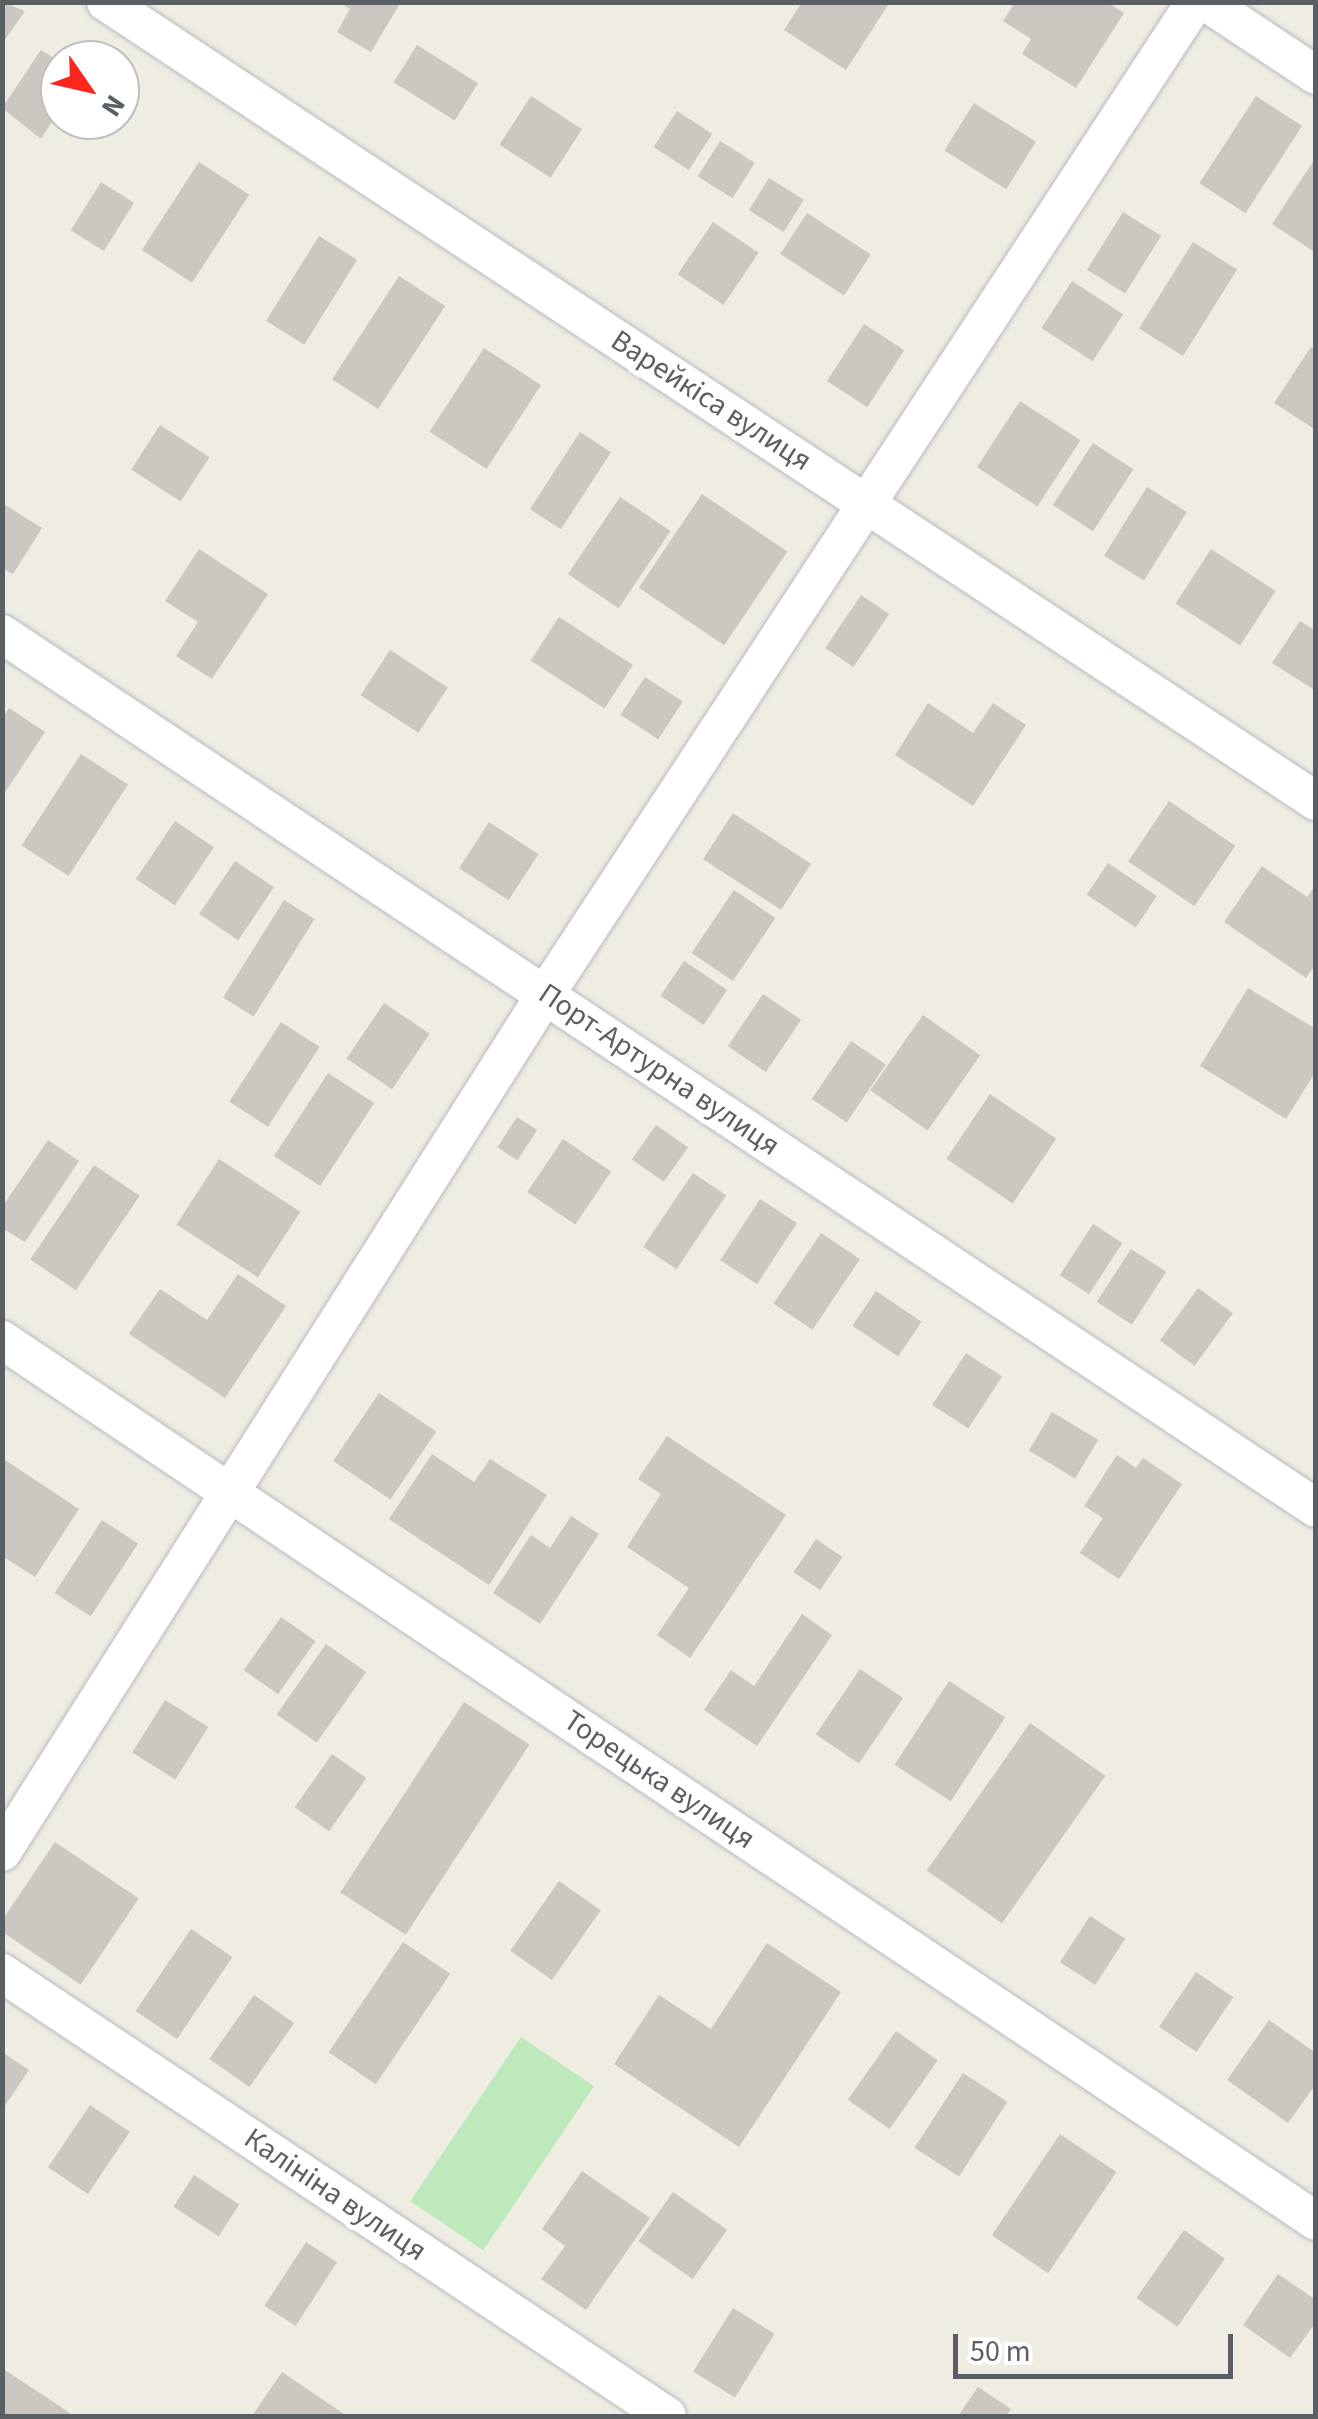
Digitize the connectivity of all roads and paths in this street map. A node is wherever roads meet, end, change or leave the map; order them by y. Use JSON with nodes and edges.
{"nodes":[{"id":1,"x":106,"y":2,"type":"edge"},
{"id":2,"x":1195,"y":2,"type":"edge"},
{"id":3,"x":1206,"y":2,"type":"edge"},
{"id":4,"x":1316,"y":74,"type":"edge"},
{"id":5,"x":866,"y":504,"type":"junction"},
{"id":6,"x":2,"y":634,"type":"edge"},
{"id":7,"x":1316,"y":801,"type":"edge"},
{"id":8,"x":545,"y":995,"type":"junction"},
{"id":9,"x":2,"y":1340,"type":"edge"},
{"id":10,"x":229,"y":1491,"type":"junction"},
{"id":11,"x":1316,"y":1508,"type":"edge"},
{"id":12,"x":2,"y":1852,"type":"edge"},
{"id":13,"x":2,"y":1972,"type":"edge"},
{"id":14,"x":1316,"y":2221,"type":"edge"},
{"id":15,"x":667,"y":2416,"type":"edge"}],
"edges":[{"from":1,"to":5,"type":"street","name":"Варейкіса вулиця"},
{"from":2,"to":5,"type":"street"},
{"from":3,"to":4,"type":"street"},
{"from":5,"to":7,"type":"street","name":"Варейкіса вулиця"},
{"from":5,"to":8,"type":"street"},
{"from":6,"to":8,"type":"street","name":"Порт-Артурна вулиця"},
{"from":8,"to":10,"type":"street"},
{"from":8,"to":11,"type":"street","name":"Порт-Артурна вулиця"},
{"from":9,"to":10,"type":"street","name":"Торецька вулиця"},
{"from":10,"to":12,"type":"street"},
{"from":10,"to":14,"type":"street","name":"Торецька вулиця"},
{"from":13,"to":15,"type":"street","name":"Калініна вулиця"}]}
